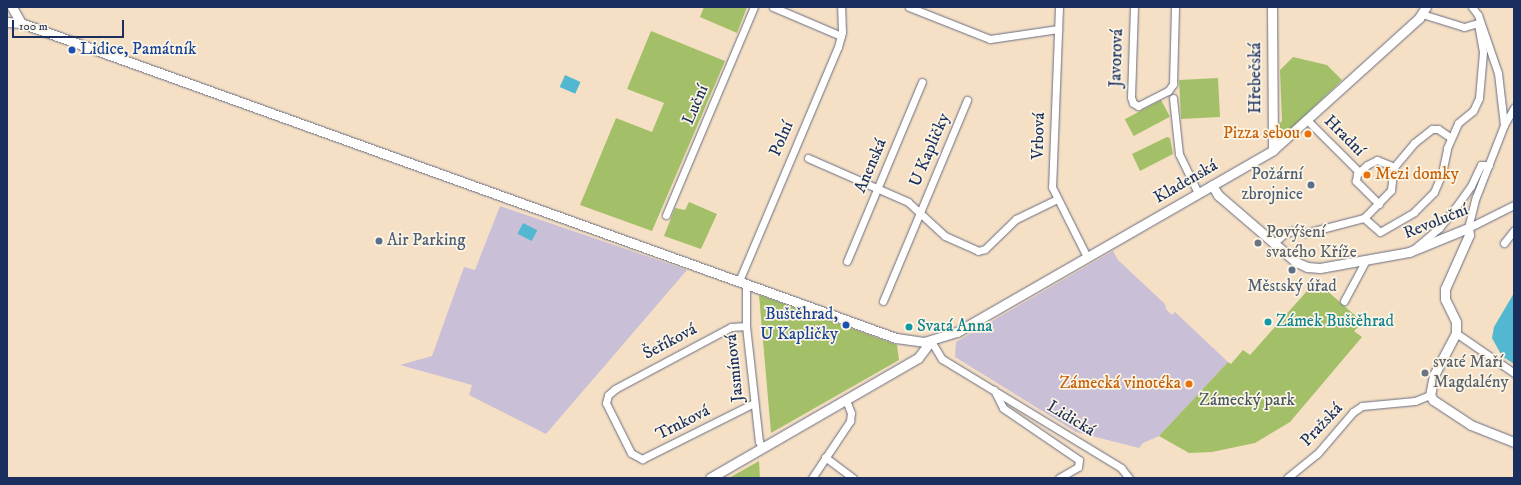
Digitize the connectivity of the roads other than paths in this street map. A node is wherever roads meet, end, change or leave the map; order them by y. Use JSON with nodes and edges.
{"nodes":[{"id":1,"x":754,"y":7,"type":"edge"},
{"id":2,"x":773,"y":7,"type":"edge"},
{"id":3,"x":841,"y":7,"type":"edge"},
{"id":4,"x":909,"y":7,"type":"edge"},
{"id":5,"x":1059,"y":7,"type":"edge"},
{"id":6,"x":1134,"y":7,"type":"edge"},
{"id":7,"x":1175,"y":7,"type":"edge"},
{"id":8,"x":1272,"y":7,"type":"edge"},
{"id":9,"x":1472,"y":7,"type":"edge"},
{"id":10,"x":7,"y":11,"type":"edge"},
{"id":11,"x":1424,"y":11,"type":"edge"},
{"id":12,"x":16,"y":15,"type":"edge"},
{"id":13,"x":7,"y":22,"type":"edge"},
{"id":14,"x":1478,"y":23,"type":"junction"},
{"id":15,"x":1058,"y":28,"type":"junction"},
{"id":16,"x":841,"y":36,"type":"junction"},
{"id":17,"x":922,"y":82,"type":"dead end"},
{"id":18,"x":1173,"y":98,"type":"dead end"},
{"id":19,"x":967,"y":100,"type":"dead end"},
{"id":20,"x":1514,"y":108,"type":"edge"},
{"id":21,"x":1307,"y":120,"type":"junction"},
{"id":22,"x":1504,"y":125,"type":"junction"},
{"id":23,"x":1450,"y":137,"type":"junction"},
{"id":24,"x":1273,"y":150,"type":"junction"},
{"id":25,"x":808,"y":158,"type":"dead end"},
{"id":26,"x":1489,"y":165,"type":"junction"},
{"id":27,"x":1394,"y":167,"type":"junction"},
{"id":28,"x":1359,"y":172,"type":"junction"},
{"id":29,"x":1212,"y":185,"type":"junction"},
{"id":30,"x":878,"y":188,"type":"junction"},
{"id":31,"x":1198,"y":193,"type":"junction"},
{"id":32,"x":1057,"y":199,"type":"junction"},
{"id":33,"x":1380,"y":204,"type":"junction"},
{"id":34,"x":1514,"y":205,"type":"edge"},
{"id":35,"x":920,"y":212,"type":"junction"},
{"id":36,"x":666,"y":215,"type":"dead end"},
{"id":37,"x":1364,"y":218,"type":"junction"},
{"id":38,"x":1468,"y":228,"type":"junction"},
{"id":39,"x":1514,"y":230,"type":"edge"},
{"id":40,"x":1274,"y":243,"type":"junction"},
{"id":41,"x":1504,"y":243,"type":"dead end"},
{"id":42,"x":1413,"y":251,"type":"junction"},
{"id":43,"x":1087,"y":257,"type":"junction"},
{"id":44,"x":1366,"y":260,"type":"junction"},
{"id":45,"x":847,"y":261,"type":"dead end"},
{"id":46,"x":742,"y":282,"type":"junction"},
{"id":47,"x":882,"y":301,"type":"dead end"},
{"id":48,"x":1344,"y":301,"type":"dead end"},
{"id":49,"x":746,"y":326,"type":"junction"},
{"id":50,"x":1456,"y":333,"type":"junction"},
{"id":51,"x":931,"y":341,"type":"junction"},
{"id":52,"x":1514,"y":373,"type":"edge"},
{"id":53,"x":994,"y":390,"type":"junction"},
{"id":54,"x":1430,"y":395,"type":"junction"},
{"id":55,"x":846,"y":400,"type":"junction"},
{"id":56,"x":754,"y":403,"type":"junction"},
{"id":57,"x":1514,"y":442,"type":"edge"},
{"id":58,"x":762,"y":448,"type":"junction"},
{"id":59,"x":825,"y":457,"type":"junction"},
{"id":60,"x":646,"y":459,"type":"joint"},
{"id":61,"x":710,"y":478,"type":"edge"},
{"id":62,"x":812,"y":478,"type":"edge"},
{"id":63,"x":853,"y":478,"type":"edge"},
{"id":64,"x":1059,"y":478,"type":"edge"},
{"id":65,"x":1129,"y":478,"type":"edge"},
{"id":66,"x":1287,"y":478,"type":"edge"}],
"edges":[{"from":1,"to":36,"type":"street","name":"Luční"},
{"from":2,"to":16,"type":"street"},
{"from":3,"to":16,"type":"street","name":"Polní"},
{"from":4,"to":15,"type":"street"},
{"from":5,"to":15,"type":"street","name":"Vrbová"},
{"from":6,"to":7,"type":"street","name":"Javorová"},
{"from":8,"to":24,"type":"street","name":"Hřebečská"},
{"from":9,"to":14,"type":"street"},
{"from":10,"to":12,"type":"street"},
{"from":11,"to":14,"type":"street"},
{"from":11,"to":21,"type":"street","name":"Kladenská"},
{"from":12,"to":13,"type":"street"},
{"from":12,"to":46,"type":"street"},
{"from":14,"to":22,"type":"street"},
{"from":14,"to":23,"type":"street"},
{"from":15,"to":32,"type":"street","name":"Vrbová"},
{"from":16,"to":46,"type":"street","name":"Polní"},
{"from":17,"to":30,"type":"street","name":"Anenská"},
{"from":18,"to":31,"type":"street"},
{"from":19,"to":35,"type":"street","name":"U Kapličky"},
{"from":20,"to":22,"type":"street"},
{"from":21,"to":24,"type":"street","name":"Kladenská"},
{"from":21,"to":28,"type":"street","name":"Hradní"},
{"from":22,"to":26,"type":"street"},
{"from":23,"to":27,"type":"street"},
{"from":23,"to":37,"type":"street"},
{"from":24,"to":29,"type":"street","name":"Kladenská"},
{"from":25,"to":30,"type":"street","name":"U Kapličky"},
{"from":26,"to":38,"type":"street"},
{"from":26,"to":42,"type":"street"},
{"from":27,"to":28,"type":"street","name":"Hradní"},
{"from":27,"to":33,"type":"street"},
{"from":28,"to":33,"type":"street","name":"Hradní"},
{"from":29,"to":31,"type":"street","name":"Kladenská"},
{"from":29,"to":40,"type":"street","name":"Revoluční"},
{"from":30,"to":35,"type":"street","name":"U Kapličky"},
{"from":30,"to":45,"type":"street","name":"Anenská"},
{"from":31,"to":43,"type":"street","name":"Kladenská"},
{"from":32,"to":35,"type":"street","name":"U Kapličky"},
{"from":32,"to":43,"type":"street","name":"Vrbová"},
{"from":33,"to":37,"type":"street"},
{"from":34,"to":38,"type":"street","name":"Revoluční"},
{"from":35,"to":47,"type":"street","name":"U Kapličky"},
{"from":37,"to":40,"type":"street"},
{"from":38,"to":42,"type":"street","name":"Revoluční"},
{"from":38,"to":50,"type":"street"},
{"from":39,"to":41,"type":"street"},
{"from":40,"to":44,"type":"street","name":"Revoluční"},
{"from":42,"to":44,"type":"street","name":"Revoluční"},
{"from":43,"to":51,"type":"street","name":"Kladenská"},
{"from":44,"to":48,"type":"street"},
{"from":46,"to":49,"type":"street","name":"Jasmínová"},
{"from":46,"to":51,"type":"street"},
{"from":49,"to":56,"type":"street","name":"Jasmínová"},
{"from":49,"to":60,"type":"street","name":"Šeříková"},
{"from":50,"to":52,"type":"street"},
{"from":50,"to":54,"type":"street"},
{"from":51,"to":53,"type":"street","name":"Lidická"},
{"from":51,"to":55,"type":"street"},
{"from":53,"to":64,"type":"street","name":"Lidická"},
{"from":53,"to":65,"type":"street","name":"Lidická"},
{"from":54,"to":57,"type":"street"},
{"from":54,"to":66,"type":"street","name":"Pražská"},
{"from":55,"to":58,"type":"street"},
{"from":55,"to":59,"type":"street"},
{"from":56,"to":58,"type":"street","name":"Jasmínová"},
{"from":56,"to":60,"type":"street","name":"Trnková"},
{"from":58,"to":61,"type":"street"},
{"from":59,"to":62,"type":"street"},
{"from":59,"to":63,"type":"street"}]}
